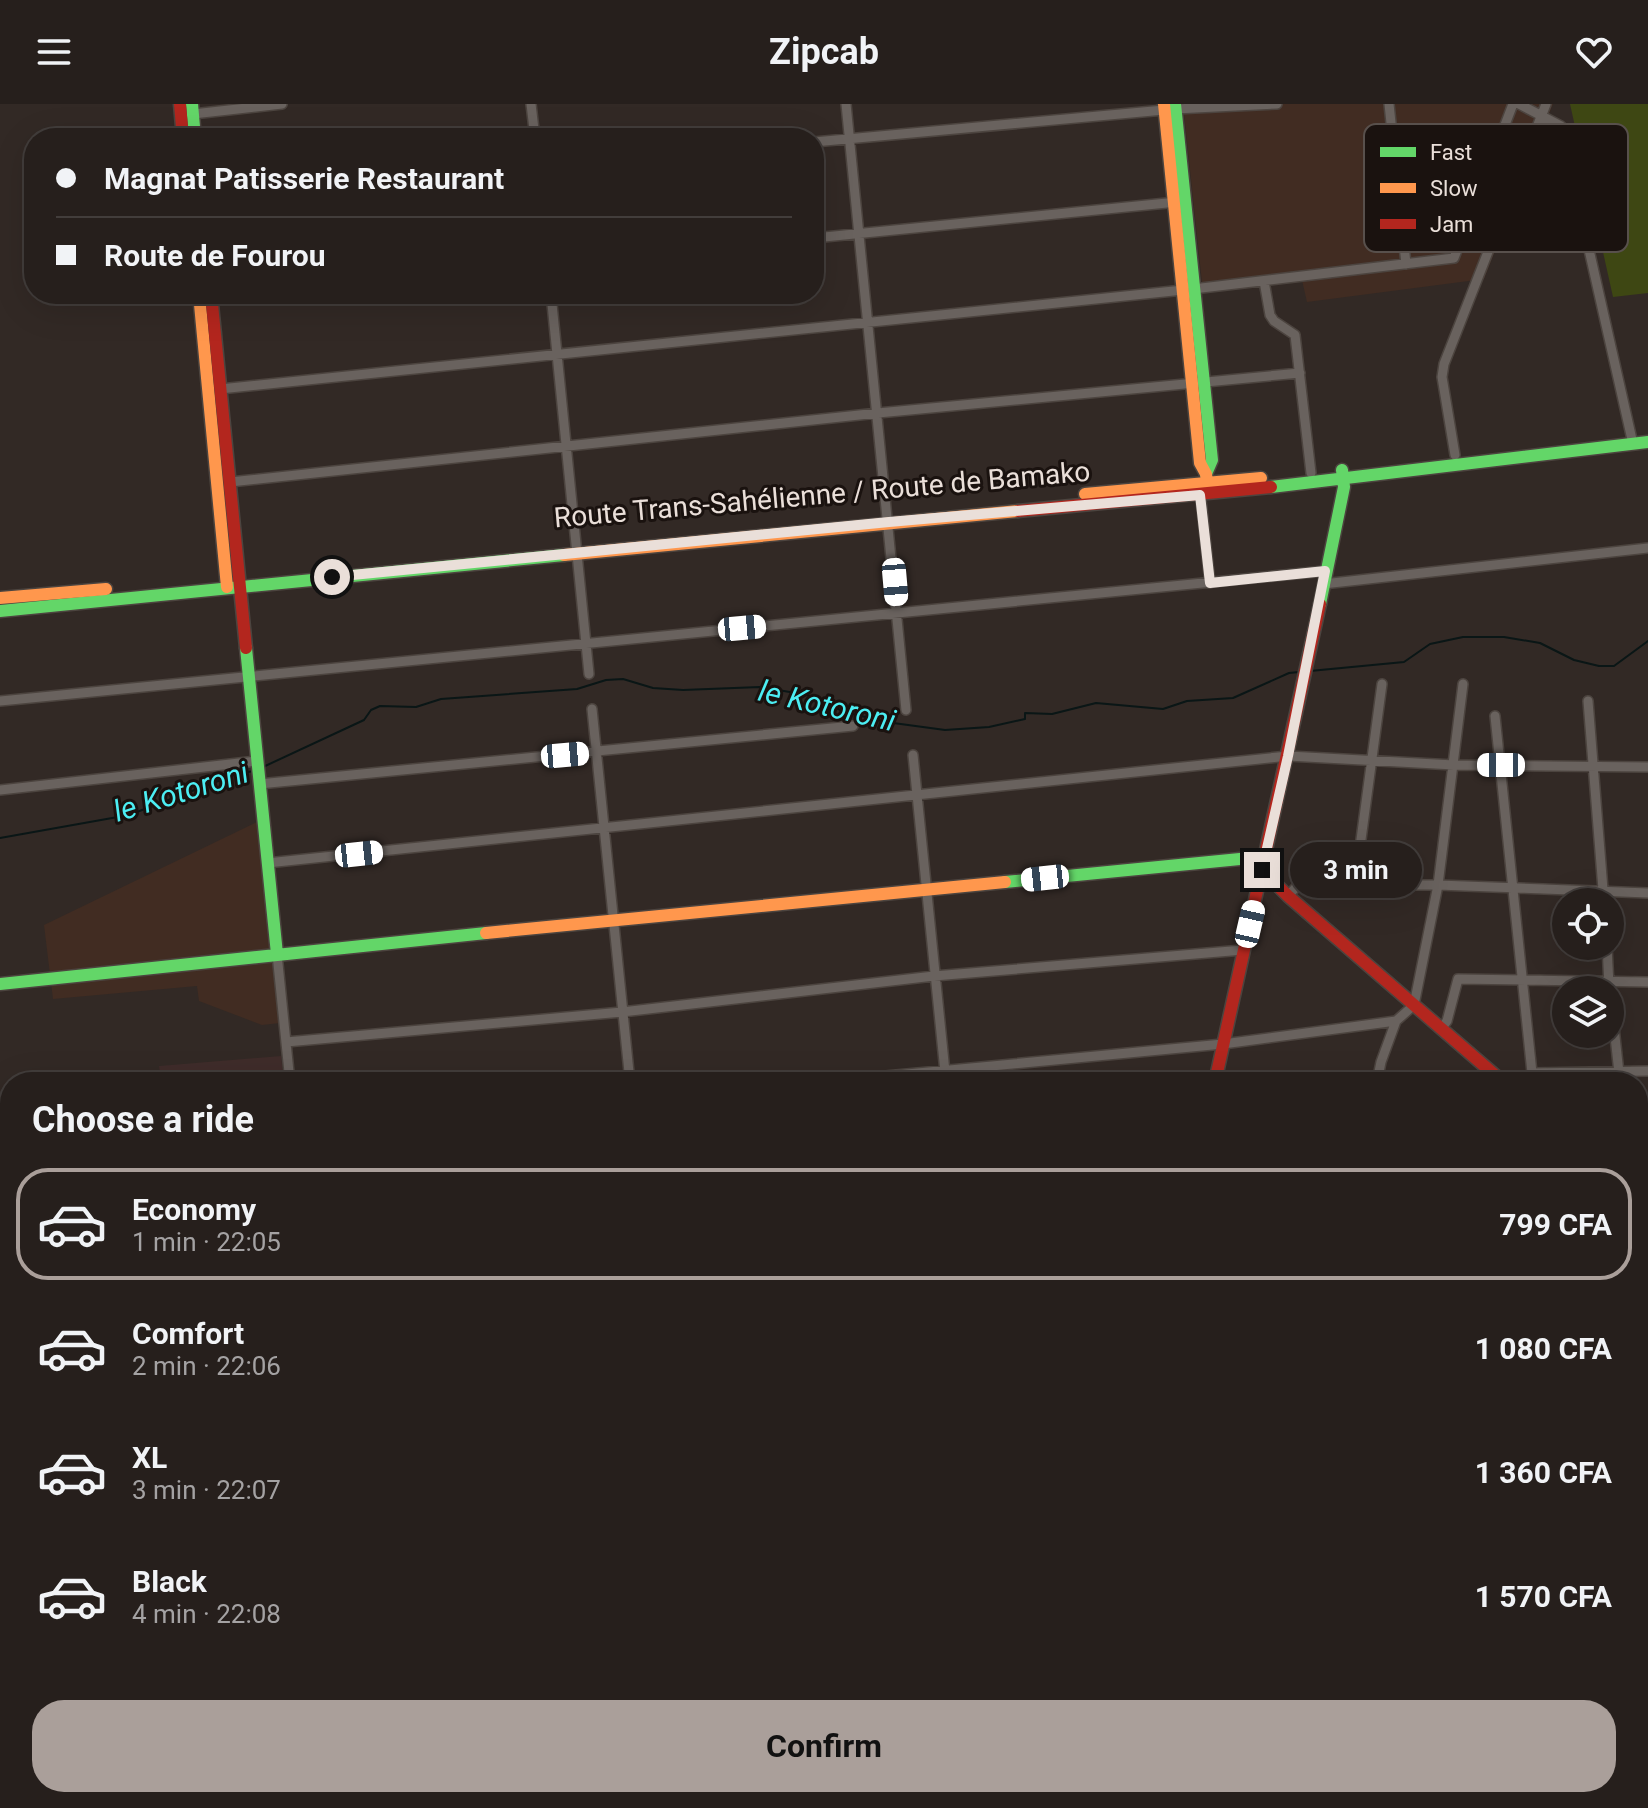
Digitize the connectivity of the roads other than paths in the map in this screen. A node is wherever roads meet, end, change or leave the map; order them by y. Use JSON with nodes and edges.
{"nodes":[{"id":1,"x":180,"y":104,"type":"edge"},
{"id":2,"x":282,"y":104,"type":"edge"},
{"id":3,"x":531,"y":104,"type":"edge"},
{"id":4,"x":846,"y":104,"type":"edge"},
{"id":5,"x":1277,"y":104,"type":"edge"},
{"id":6,"x":1389,"y":104,"type":"edge"},
{"id":7,"x":1546,"y":104,"type":"edge"},
{"id":8,"x":1512,"y":105,"type":"edge"},
{"id":9,"x":1170,"y":107,"type":"edge"},
{"id":10,"x":192,"y":109,"type":"edge"},
{"id":11,"x":1541,"y":116,"type":"junction"},
{"id":12,"x":1391,"y":124,"type":"edge"},
{"id":13,"x":1505,"y":124,"type":"edge"},
{"id":14,"x":1538,"y":124,"type":"edge"},
{"id":15,"x":1557,"y":124,"type":"edge"},
{"id":16,"x":182,"y":128,"type":"edge"},
{"id":17,"x":534,"y":128,"type":"edge"},
{"id":18,"x":850,"y":138,"type":"junction"},
{"id":19,"x":824,"y":141,"type":"edge"},
{"id":20,"x":1179,"y":201,"type":"junction"},
{"id":21,"x":859,"y":233,"type":"junction"},
{"id":22,"x":824,"y":237,"type":"edge"},
{"id":23,"x":1405,"y":252,"type":"edge"},
{"id":24,"x":1456,"y":252,"type":"edge"},
{"id":25,"x":1488,"y":252,"type":"edge"},
{"id":26,"x":1590,"y":252,"type":"edge"},
{"id":27,"x":1406,"y":264,"type":"junction"},
{"id":28,"x":1264,"y":281,"type":"junction"},
{"id":29,"x":1188,"y":290,"type":"junction"},
{"id":30,"x":208,"y":304,"type":"edge"},
{"id":31,"x":208,"y":304,"type":"edge"},
{"id":32,"x":552,"y":304,"type":"edge"},
{"id":33,"x":867,"y":322,"type":"junction"},
{"id":34,"x":557,"y":355,"type":"junction"},
{"id":35,"x":1300,"y":373,"type":"junction"},
{"id":36,"x":1198,"y":383,"type":"junction"},
{"id":37,"x":220,"y":389,"type":"junction"},
{"id":38,"x":878,"y":413,"type":"junction"},
{"id":39,"x":1648,"y":433,"type":"edge"},
{"id":40,"x":1633,"y":439,"type":"junction"},
{"id":41,"x":1648,"y":442,"type":"edge"},
{"id":42,"x":566,"y":446,"type":"junction"},
{"id":43,"x":1455,"y":455,"type":"junction"},
{"id":44,"x":1311,"y":473,"type":"junction"},
{"id":45,"x":1343,"y":475,"type":"junction"},
{"id":46,"x":230,"y":482,"type":"junction"},
{"id":47,"x":1205,"y":486,"type":"junction"},
{"id":48,"x":889,"y":517,"type":"junction"},
{"id":49,"x":576,"y":547,"type":"junction"},
{"id":50,"x":1648,"y":548,"type":"edge"},
{"id":51,"x":1324,"y":578,"type":"junction"},
{"id":52,"x":233,"y":581,"type":"junction"},
{"id":53,"x":1210,"y":583,"type":"junction"},
{"id":54,"x":0,"y":598,"type":"edge"},
{"id":55,"x":0,"y":611,"type":"edge"},
{"id":56,"x":897,"y":613,"type":"junction"},
{"id":57,"x":586,"y":643,"type":"junction"},
{"id":58,"x":589,"y":674,"type":"dead end"},
{"id":59,"x":249,"y":677,"type":"junction"},
{"id":60,"x":1382,"y":684,"type":"dead end"},
{"id":61,"x":1463,"y":684,"type":"dead end"},
{"id":62,"x":0,"y":701,"type":"edge"},
{"id":63,"x":1588,"y":701,"type":"dead end"},
{"id":64,"x":592,"y":709,"type":"dead end"},
{"id":65,"x":906,"y":710,"type":"dead end"},
{"id":66,"x":1495,"y":716,"type":"dead end"},
{"id":67,"x":853,"y":726,"type":"dead end"},
{"id":68,"x":595,"y":752,"type":"junction"},
{"id":69,"x":913,"y":755,"type":"dead end"},
{"id":70,"x":1288,"y":756,"type":"junction"},
{"id":71,"x":257,"y":761,"type":"junction"},
{"id":72,"x":1371,"y":761,"type":"junction"},
{"id":73,"x":1454,"y":765,"type":"junction"},
{"id":74,"x":1501,"y":765,"type":"junction"},
{"id":75,"x":1648,"y":767,"type":"edge"},
{"id":76,"x":1593,"y":768,"type":"junction"},
{"id":77,"x":258,"y":781,"type":"junction"},
{"id":78,"x":0,"y":790,"type":"edge"},
{"id":79,"x":917,"y":797,"type":"junction"},
{"id":80,"x":603,"y":828,"type":"junction"},
{"id":81,"x":267,"y":863,"type":"junction"},
{"id":82,"x":1263,"y":865,"type":"junction"},
{"id":83,"x":1355,"y":884,"type":"junction"},
{"id":84,"x":1438,"y":885,"type":"junction"},
{"id":85,"x":1603,"y":888,"type":"edge"},
{"id":86,"x":1513,"y":889,"type":"junction"},
{"id":87,"x":927,"y":890,"type":"junction"},
{"id":88,"x":1552,"y":892,"type":"edge"},
{"id":89,"x":1648,"y":893,"type":"edge"},
{"id":90,"x":1624,"y":895,"type":"edge"},
{"id":91,"x":1288,"y":896,"type":"junction"},
{"id":92,"x":612,"y":921,"type":"junction"},
{"id":93,"x":1243,"y":950,"type":"junction"},
{"id":94,"x":277,"y":954,"type":"junction"},
{"id":95,"x":934,"y":976,"type":"junction"},
{"id":96,"x":1523,"y":981,"type":"junction"},
{"id":97,"x":1648,"y":982,"type":"edge"},
{"id":98,"x":1552,"y":983,"type":"edge"},
{"id":99,"x":0,"y":984,"type":"edge"},
{"id":100,"x":1624,"y":985,"type":"edge"},
{"id":101,"x":1414,"y":1005,"type":"junction"},
{"id":102,"x":622,"y":1012,"type":"junction"},
{"id":103,"x":1396,"y":1021,"type":"junction"},
{"id":104,"x":1441,"y":1029,"type":"junction"},
{"id":105,"x":286,"y":1042,"type":"junction"},
{"id":106,"x":1223,"y":1044,"type":"junction"},
{"id":107,"x":1617,"y":1048,"type":"edge"},
{"id":108,"x":945,"y":1069,"type":"junction"},
{"id":109,"x":1619,"y":1071,"type":"junction"},
{"id":110,"x":1648,"y":1071,"type":"edge"},
{"id":111,"x":289,"y":1072,"type":"edge"},
{"id":112,"x":629,"y":1072,"type":"edge"},
{"id":113,"x":917,"y":1072,"type":"edge"},
{"id":114,"x":945,"y":1072,"type":"edge"},
{"id":115,"x":1217,"y":1072,"type":"edge"},
{"id":116,"x":1379,"y":1072,"type":"edge"},
{"id":117,"x":1491,"y":1072,"type":"edge"},
{"id":118,"x":1532,"y":1072,"type":"edge"},
{"id":119,"x":1576,"y":1072,"type":"edge"}],
"edges":[{"from":1,"to":16,"type":"main road"},
{"from":2,"to":10,"type":"street"},
{"from":3,"to":17,"type":"street"},
{"from":4,"to":18,"type":"street"},
{"from":5,"to":9,"type":"street"},
{"from":6,"to":12,"type":"street"},
{"from":7,"to":11,"type":"street"},
{"from":8,"to":11,"type":"street"},
{"from":8,"to":13,"type":"street"},
{"from":9,"to":18,"type":"street"},
{"from":9,"to":20,"type":"main road"},
{"from":11,"to":14,"type":"street"},
{"from":11,"to":15,"type":"street"},
{"from":18,"to":19,"type":"street"},
{"from":18,"to":21,"type":"street"},
{"from":20,"to":21,"type":"street"},
{"from":20,"to":29,"type":"main road"},
{"from":21,"to":22,"type":"street"},
{"from":21,"to":33,"type":"street"},
{"from":23,"to":27,"type":"street"},
{"from":24,"to":27,"type":"street"},
{"from":25,"to":43,"type":"street"},
{"from":26,"to":40,"type":"street"},
{"from":27,"to":28,"type":"street"},
{"from":28,"to":29,"type":"street"},
{"from":28,"to":35,"type":"street"},
{"from":29,"to":33,"type":"street"},
{"from":29,"to":36,"type":"main road"},
{"from":30,"to":37,"type":"main road"},
{"from":31,"to":52,"type":"main road"},
{"from":32,"to":34,"type":"street"},
{"from":33,"to":34,"type":"street"},
{"from":33,"to":38,"type":"street"},
{"from":34,"to":37,"type":"street"},
{"from":34,"to":42,"type":"street"},
{"from":35,"to":36,"type":"street"},
{"from":35,"to":44,"type":"street"},
{"from":36,"to":38,"type":"street"},
{"from":36,"to":47,"type":"main road"},
{"from":37,"to":46,"type":"main road"},
{"from":38,"to":42,"type":"street"},
{"from":38,"to":48,"type":"street"},
{"from":39,"to":40,"type":"main road","name":"Route Trans-Sahélienne / Route de Bamako"},
{"from":40,"to":41,"type":"main road","name":"Route Trans-Sahélienne / Route de Bamako"},
{"from":40,"to":43,"type":"main road","name":"Route Trans-Sahélienne / Route de Bamako"},
{"from":40,"to":45,"type":"main road","name":"Route Trans-Sahélienne / Route de Bamako"},
{"from":42,"to":46,"type":"street"},
{"from":42,"to":49,"type":"street"},
{"from":43,"to":45,"type":"main road","name":"Route Trans-Sahélienne / Route de Bamako"},
{"from":44,"to":45,"type":"main road","name":"Route Trans-Sahélienne / Route de Bamako"},
{"from":44,"to":47,"type":"main road","name":"Route Trans-Sahélienne / Route de Bamako"},
{"from":45,"to":47,"type":"main road","name":"Route Trans-Sahélienne / Route de Bamako"},
{"from":45,"to":51,"type":"main road"},
{"from":46,"to":52,"type":"main road"},
{"from":47,"to":48,"type":"main road","name":"Route Trans-Sahélienne / Route de Bamako"},
{"from":47,"to":53,"type":"street"},
{"from":48,"to":49,"type":"main road","name":"Route Trans-Sahélienne / Route de Bamako"},
{"from":48,"to":56,"type":"street"},
{"from":49,"to":52,"type":"main road","name":"Route Trans-Sahélienne / Route de Bamako"},
{"from":49,"to":57,"type":"street"},
{"from":50,"to":51,"type":"street"},
{"from":51,"to":53,"type":"street"},
{"from":51,"to":70,"type":"main road"},
{"from":52,"to":54,"type":"main road","name":"Route Trans-Sahélienne / Route de Bamako"},
{"from":52,"to":55,"type":"main road","name":"Route Trans-Sahélienne / Route de Bamako"},
{"from":52,"to":59,"type":"main road"},
{"from":53,"to":56,"type":"street"},
{"from":56,"to":57,"type":"street"},
{"from":56,"to":65,"type":"street"},
{"from":57,"to":58,"type":"street"},
{"from":57,"to":59,"type":"street"},
{"from":59,"to":62,"type":"street"},
{"from":59,"to":71,"type":"main road"},
{"from":60,"to":72,"type":"street"},
{"from":61,"to":73,"type":"street"},
{"from":63,"to":76,"type":"street"},
{"from":64,"to":68,"type":"street"},
{"from":66,"to":74,"type":"street"},
{"from":67,"to":68,"type":"street"},
{"from":68,"to":77,"type":"street"},
{"from":68,"to":80,"type":"street"},
{"from":69,"to":79,"type":"street"},
{"from":70,"to":72,"type":"street"},
{"from":70,"to":79,"type":"street"},
{"from":70,"to":82,"type":"main road"},
{"from":71,"to":77,"type":"main road"},
{"from":71,"to":78,"type":"street"},
{"from":72,"to":73,"type":"street"},
{"from":72,"to":83,"type":"street"},
{"from":73,"to":74,"type":"street"},
{"from":73,"to":84,"type":"street"},
{"from":74,"to":76,"type":"street"},
{"from":74,"to":86,"type":"street"},
{"from":75,"to":76,"type":"street"},
{"from":76,"to":85,"type":"street"},
{"from":77,"to":81,"type":"main road"},
{"from":79,"to":80,"type":"street"},
{"from":79,"to":87,"type":"street"},
{"from":80,"to":81,"type":"street"},
{"from":80,"to":92,"type":"street"},
{"from":81,"to":94,"type":"main road"},
{"from":82,"to":87,"type":"main road"},
{"from":82,"to":91,"type":"main road"},
{"from":82,"to":93,"type":"main road"},
{"from":83,"to":84,"type":"street"},
{"from":83,"to":91,"type":"street"},
{"from":84,"to":86,"type":"street"},
{"from":84,"to":101,"type":"street"},
{"from":86,"to":88,"type":"street"},
{"from":86,"to":96,"type":"street"},
{"from":87,"to":92,"type":"main road"},
{"from":87,"to":95,"type":"street"},
{"from":89,"to":90,"type":"street"},
{"from":91,"to":101,"type":"main road"},
{"from":92,"to":94,"type":"main road"},
{"from":92,"to":102,"type":"street"},
{"from":93,"to":95,"type":"street"},
{"from":93,"to":106,"type":"main road"},
{"from":94,"to":99,"type":"main road"},
{"from":94,"to":105,"type":"street"},
{"from":95,"to":102,"type":"street"},
{"from":95,"to":108,"type":"street"},
{"from":96,"to":98,"type":"street"},
{"from":96,"to":104,"type":"street"},
{"from":96,"to":118,"type":"street"},
{"from":97,"to":100,"type":"street"},
{"from":101,"to":103,"type":"street"},
{"from":101,"to":104,"type":"main road"},
{"from":102,"to":105,"type":"street"},
{"from":102,"to":112,"type":"street"},
{"from":103,"to":106,"type":"street"},
{"from":103,"to":116,"type":"street"},
{"from":104,"to":117,"type":"main road"},
{"from":105,"to":111,"type":"street"},
{"from":106,"to":108,"type":"street"},
{"from":106,"to":115,"type":"main road"},
{"from":107,"to":109,"type":"street"},
{"from":108,"to":113,"type":"street"},
{"from":108,"to":114,"type":"street"},
{"from":109,"to":110,"type":"street"},
{"from":109,"to":119,"type":"street"}]}
